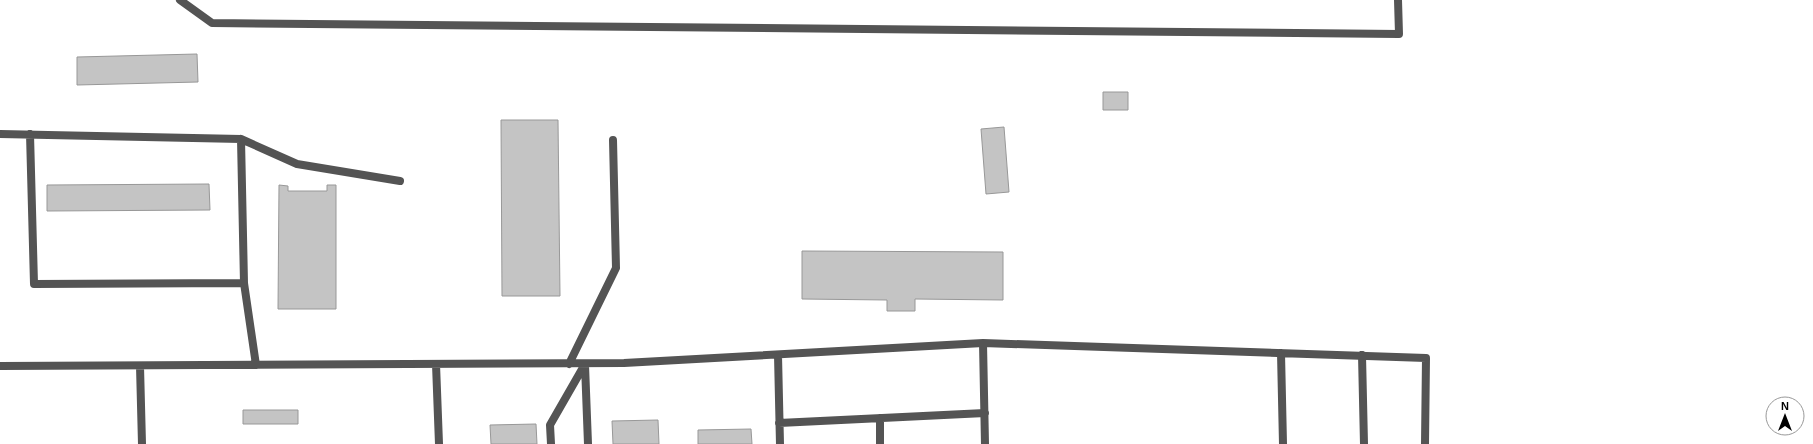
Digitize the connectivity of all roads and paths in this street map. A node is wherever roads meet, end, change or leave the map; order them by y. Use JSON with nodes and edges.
{"nodes":[{"id":1,"x":180,"y":0,"type":"edge"},
{"id":2,"x":1398,"y":0,"type":"edge"},
{"id":3,"x":0,"y":134,"type":"edge"},
{"id":4,"x":30,"y":134,"type":"junction"},
{"id":5,"x":241,"y":139,"type":"junction"},
{"id":6,"x":612,"y":140,"type":"dead end"},
{"id":7,"x":400,"y":181,"type":"dead end"},
{"id":8,"x":244,"y":283,"type":"junction"},
{"id":9,"x":983,"y":343,"type":"junction"},
{"id":10,"x":1281,"y":353,"type":"junction"},
{"id":11,"x":778,"y":355,"type":"junction"},
{"id":12,"x":1362,"y":356,"type":"junction"},
{"id":13,"x":436,"y":364,"type":"junction"},
{"id":14,"x":569,"y":364,"type":"junction"},
{"id":15,"x":585,"y":364,"type":"junction"},
{"id":16,"x":256,"y":365,"type":"junction"},
{"id":17,"x":0,"y":366,"type":"edge"},
{"id":18,"x":140,"y":366,"type":"junction"},
{"id":19,"x":985,"y":413,"type":"junction"},
{"id":20,"x":880,"y":418,"type":"junction"},
{"id":21,"x":779,"y":423,"type":"junction"},
{"id":22,"x":142,"y":444,"type":"edge"},
{"id":23,"x":439,"y":444,"type":"edge"},
{"id":24,"x":551,"y":444,"type":"edge"},
{"id":25,"x":588,"y":444,"type":"edge"},
{"id":26,"x":780,"y":444,"type":"edge"},
{"id":27,"x":880,"y":444,"type":"edge"},
{"id":28,"x":985,"y":444,"type":"edge"},
{"id":29,"x":1283,"y":444,"type":"edge"},
{"id":30,"x":1364,"y":444,"type":"edge"},
{"id":31,"x":1425,"y":444,"type":"edge"}],
"edges":[{"from":1,"to":2,"type":"lane"},
{"from":3,"to":4,"type":"lane"},
{"from":4,"to":5,"type":"lane"},
{"from":4,"to":8,"type":"lane"},
{"from":5,"to":7,"type":"lane"},
{"from":5,"to":8,"type":"lane"},
{"from":6,"to":14,"type":"lane"},
{"from":8,"to":16,"type":"lane"},
{"from":9,"to":10,"type":"lane"},
{"from":9,"to":11,"type":"lane"},
{"from":9,"to":19,"type":"lane"},
{"from":10,"to":12,"type":"lane"},
{"from":10,"to":29,"type":"lane"},
{"from":11,"to":15,"type":"lane"},
{"from":11,"to":21,"type":"lane"},
{"from":12,"to":30,"type":"lane"},
{"from":12,"to":31,"type":"lane"},
{"from":13,"to":14,"type":"lane"},
{"from":13,"to":16,"type":"lane"},
{"from":13,"to":23,"type":"lane"},
{"from":14,"to":15,"type":"lane"},
{"from":15,"to":24,"type":"lane"},
{"from":15,"to":25,"type":"lane"},
{"from":16,"to":18,"type":"lane"},
{"from":17,"to":18,"type":"lane"},
{"from":18,"to":22,"type":"lane"},
{"from":19,"to":20,"type":"lane"},
{"from":19,"to":28,"type":"lane"},
{"from":20,"to":21,"type":"lane"},
{"from":20,"to":27,"type":"lane"},
{"from":21,"to":26,"type":"lane"}]}
